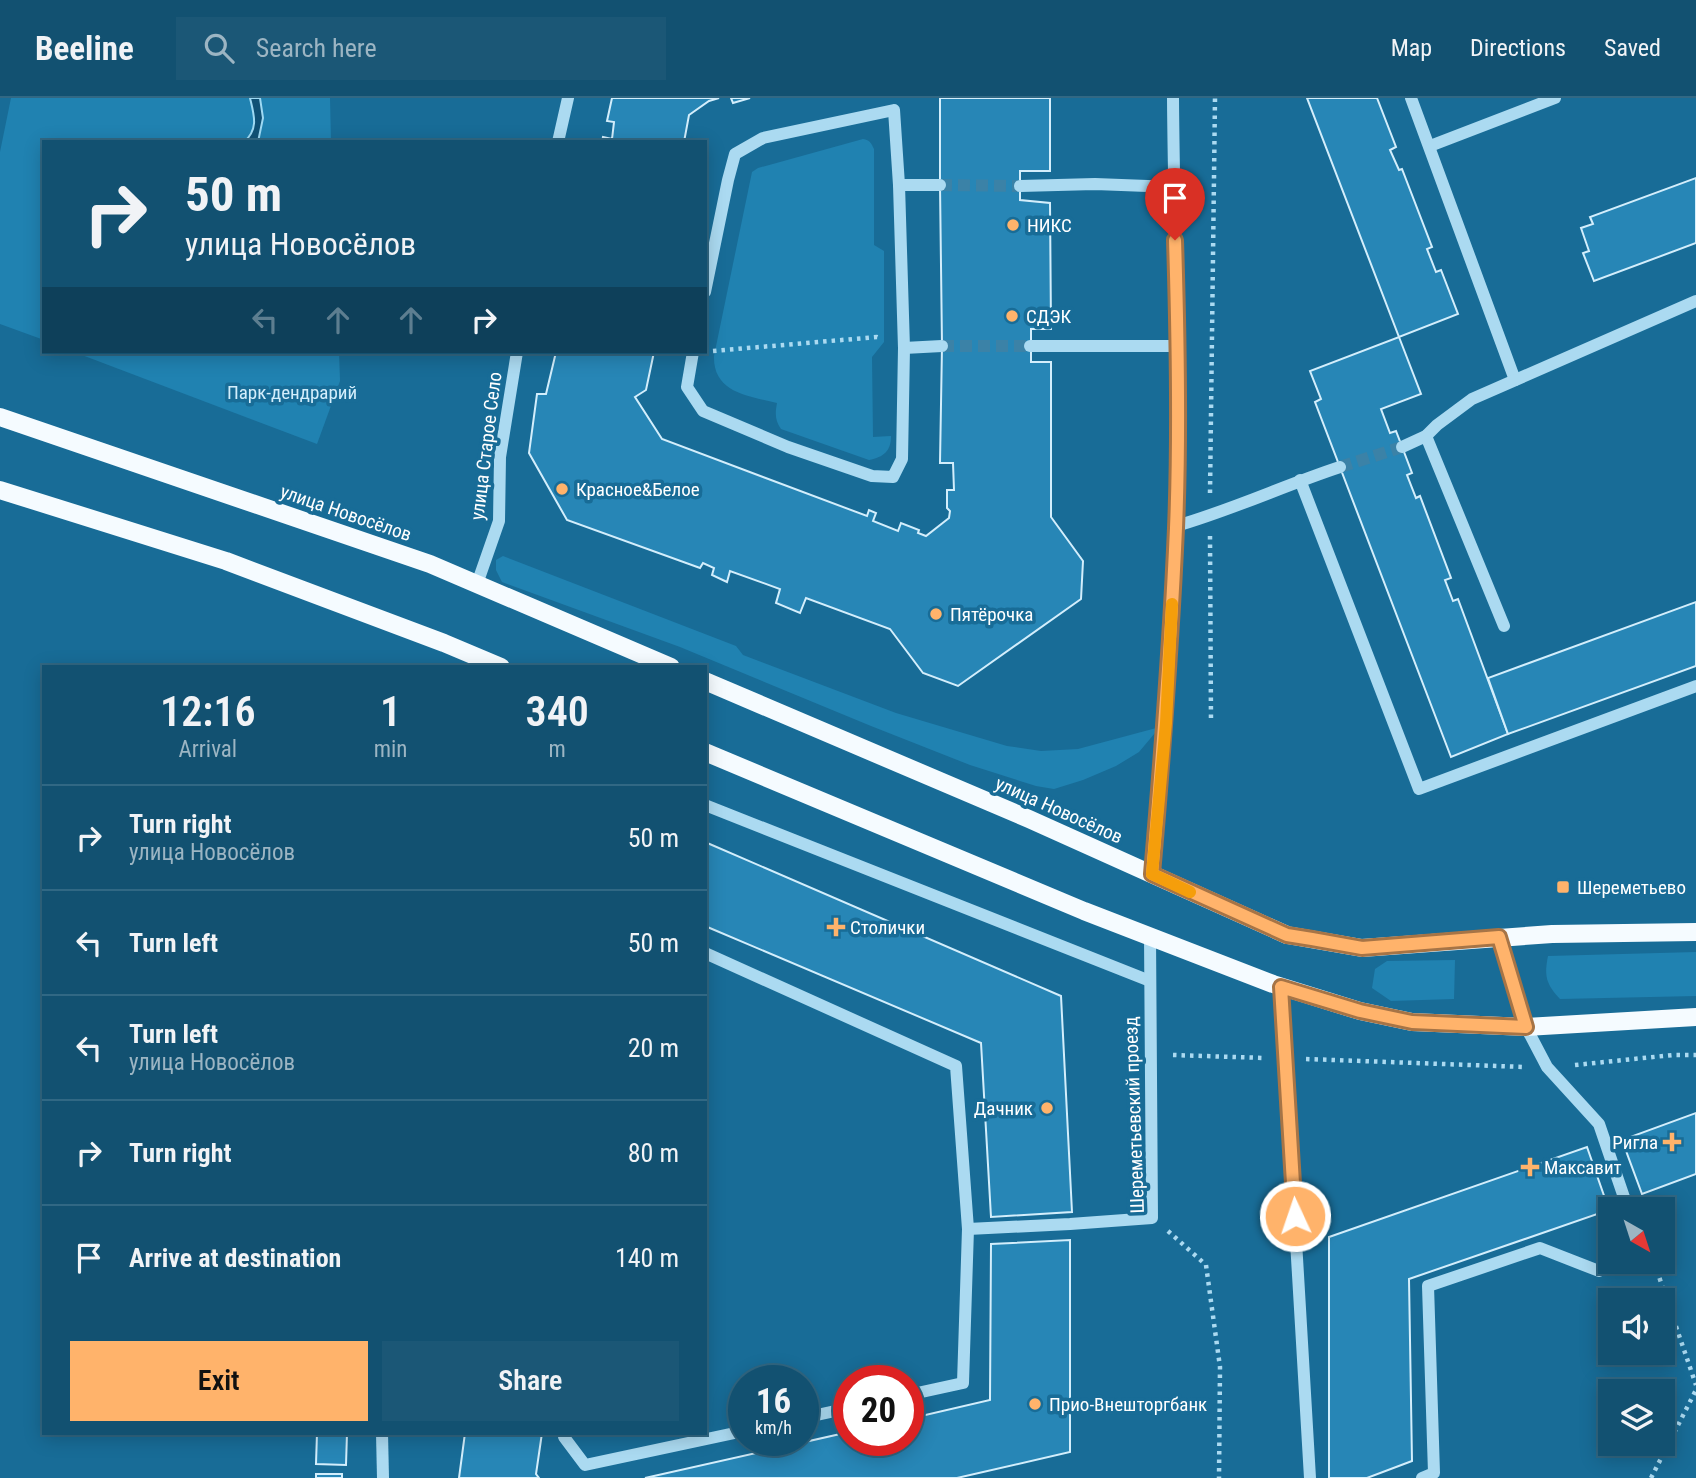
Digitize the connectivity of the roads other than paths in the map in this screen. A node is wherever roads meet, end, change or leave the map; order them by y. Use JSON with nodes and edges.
{"nodes":[{"id":1,"x":568,"y":98,"type":"edge"},
{"id":2,"x":1173,"y":98,"type":"edge"},
{"id":3,"x":1411,"y":98,"type":"edge"},
{"id":4,"x":1555,"y":98,"type":"edge"},
{"id":5,"x":558,"y":140,"type":"edge"},
{"id":6,"x":1430,"y":146,"type":"junction"},
{"id":7,"x":899,"y":185,"type":"junction"},
{"id":8,"x":940,"y":185,"type":"tunnel mouth"},
{"id":9,"x":1020,"y":186,"type":"tunnel mouth"},
{"id":10,"x":1174,"y":187,"type":"junction"},
{"id":11,"x":707,"y":282,"type":"edge"},
{"id":12,"x":1696,"y":301,"type":"edge"},
{"id":13,"x":942,"y":346,"type":"tunnel mouth"},
{"id":14,"x":1030,"y":346,"type":"tunnel mouth"},
{"id":15,"x":1178,"y":346,"type":"junction"},
{"id":16,"x":904,"y":348,"type":"junction"},
{"id":17,"x":517,"y":354,"type":"edge"},
{"id":18,"x":693,"y":354,"type":"edge"},
{"id":19,"x":1515,"y":380,"type":"junction"},
{"id":20,"x":0,"y":417,"type":"edge"},
{"id":21,"x":1426,"y":436,"type":"junction"},
{"id":22,"x":1402,"y":447,"type":"tunnel mouth"},
{"id":23,"x":1340,"y":467,"type":"tunnel mouth"},
{"id":24,"x":1300,"y":480,"type":"junction"},
{"id":25,"x":0,"y":490,"type":"edge"},
{"id":26,"x":1176,"y":526,"type":"junction"},
{"id":27,"x":477,"y":584,"type":"junction"},
{"id":28,"x":1504,"y":626,"type":"dead end"},
{"id":29,"x":491,"y":665,"type":"edge"},
{"id":30,"x":666,"y":665,"type":"edge"},
{"id":31,"x":707,"y":682,"type":"edge"},
{"id":32,"x":1696,"y":686,"type":"edge"},
{"id":33,"x":707,"y":753,"type":"edge"},
{"id":34,"x":707,"y":806,"type":"edge"},
{"id":35,"x":1152,"y":874,"type":"junction"},
{"id":36,"x":1696,"y":932,"type":"edge"},
{"id":37,"x":1150,"y":936,"type":"junction"},
{"id":38,"x":1499,"y":937,"type":"junction"},
{"id":39,"x":707,"y":954,"type":"edge"},
{"id":40,"x":1150,"y":981,"type":"junction"},
{"id":41,"x":1281,"y":987,"type":"junction"},
{"id":42,"x":1696,"y":1017,"type":"edge"},
{"id":43,"x":1526,"y":1027,"type":"junction"},
{"id":44,"x":1624,"y":1197,"type":"edge"},
{"id":45,"x":968,"y":1229,"type":"junction"},
{"id":46,"x":1598,"y":1270,"type":"edge"},
{"id":47,"x":924,"y":1391,"type":"edge"},
{"id":48,"x":728,"y":1434,"type":"edge"},
{"id":49,"x":382,"y":1435,"type":"edge"},
{"id":50,"x":564,"y":1435,"type":"edge"},
{"id":51,"x":383,"y":1478,"type":"edge"},
{"id":52,"x":1310,"y":1478,"type":"edge"},
{"id":53,"x":1422,"y":1478,"type":"edge"}],
"edges":[{"from":1,"to":5,"type":"street"},
{"from":2,"to":10,"type":"street"},
{"from":3,"to":6,"type":"street"},
{"from":4,"to":6,"type":"street"},
{"from":6,"to":19,"type":"street"},
{"from":7,"to":8,"type":"street"},
{"from":7,"to":11,"type":"street"},
{"from":7,"to":16,"type":"street"},
{"from":9,"to":10,"type":"street"},
{"from":10,"to":15,"type":"street"},
{"from":12,"to":19,"type":"street"},
{"from":13,"to":16,"type":"street"},
{"from":14,"to":15,"type":"street"},
{"from":15,"to":26,"type":"street"},
{"from":16,"to":18,"type":"street"},
{"from":17,"to":27,"type":"street","name":"улица Старое Село"},
{"from":19,"to":21,"type":"street"},
{"from":20,"to":27,"type":"main road","name":"улица Новосёлов"},
{"from":21,"to":22,"type":"street"},
{"from":21,"to":28,"type":"street"},
{"from":23,"to":24,"type":"street"},
{"from":24,"to":26,"type":"street"},
{"from":24,"to":32,"type":"street"},
{"from":25,"to":29,"type":"main road"},
{"from":26,"to":35,"type":"street"},
{"from":27,"to":30,"type":"main road","name":"улица Новосёлов"},
{"from":31,"to":35,"type":"main road","name":"улица Новосёлов"},
{"from":33,"to":37,"type":"main road"},
{"from":34,"to":40,"type":"street"},
{"from":35,"to":38,"type":"main road","name":"улица Новосёлов"},
{"from":36,"to":38,"type":"main road","name":"улица Новосёлов"},
{"from":37,"to":40,"type":"street","name":"Шереметьевский проезд"},
{"from":37,"to":41,"type":"main road"},
{"from":38,"to":43,"type":"street"},
{"from":39,"to":45,"type":"street"},
{"from":40,"to":45,"type":"street","name":"Шереметьевский проезд"},
{"from":41,"to":43,"type":"main road"},
{"from":41,"to":52,"type":"street"},
{"from":42,"to":43,"type":"main road"},
{"from":43,"to":44,"type":"street"},
{"from":45,"to":47,"type":"street"},
{"from":46,"to":53,"type":"street"},
{"from":48,"to":50,"type":"street"},
{"from":49,"to":51,"type":"street"}]}
